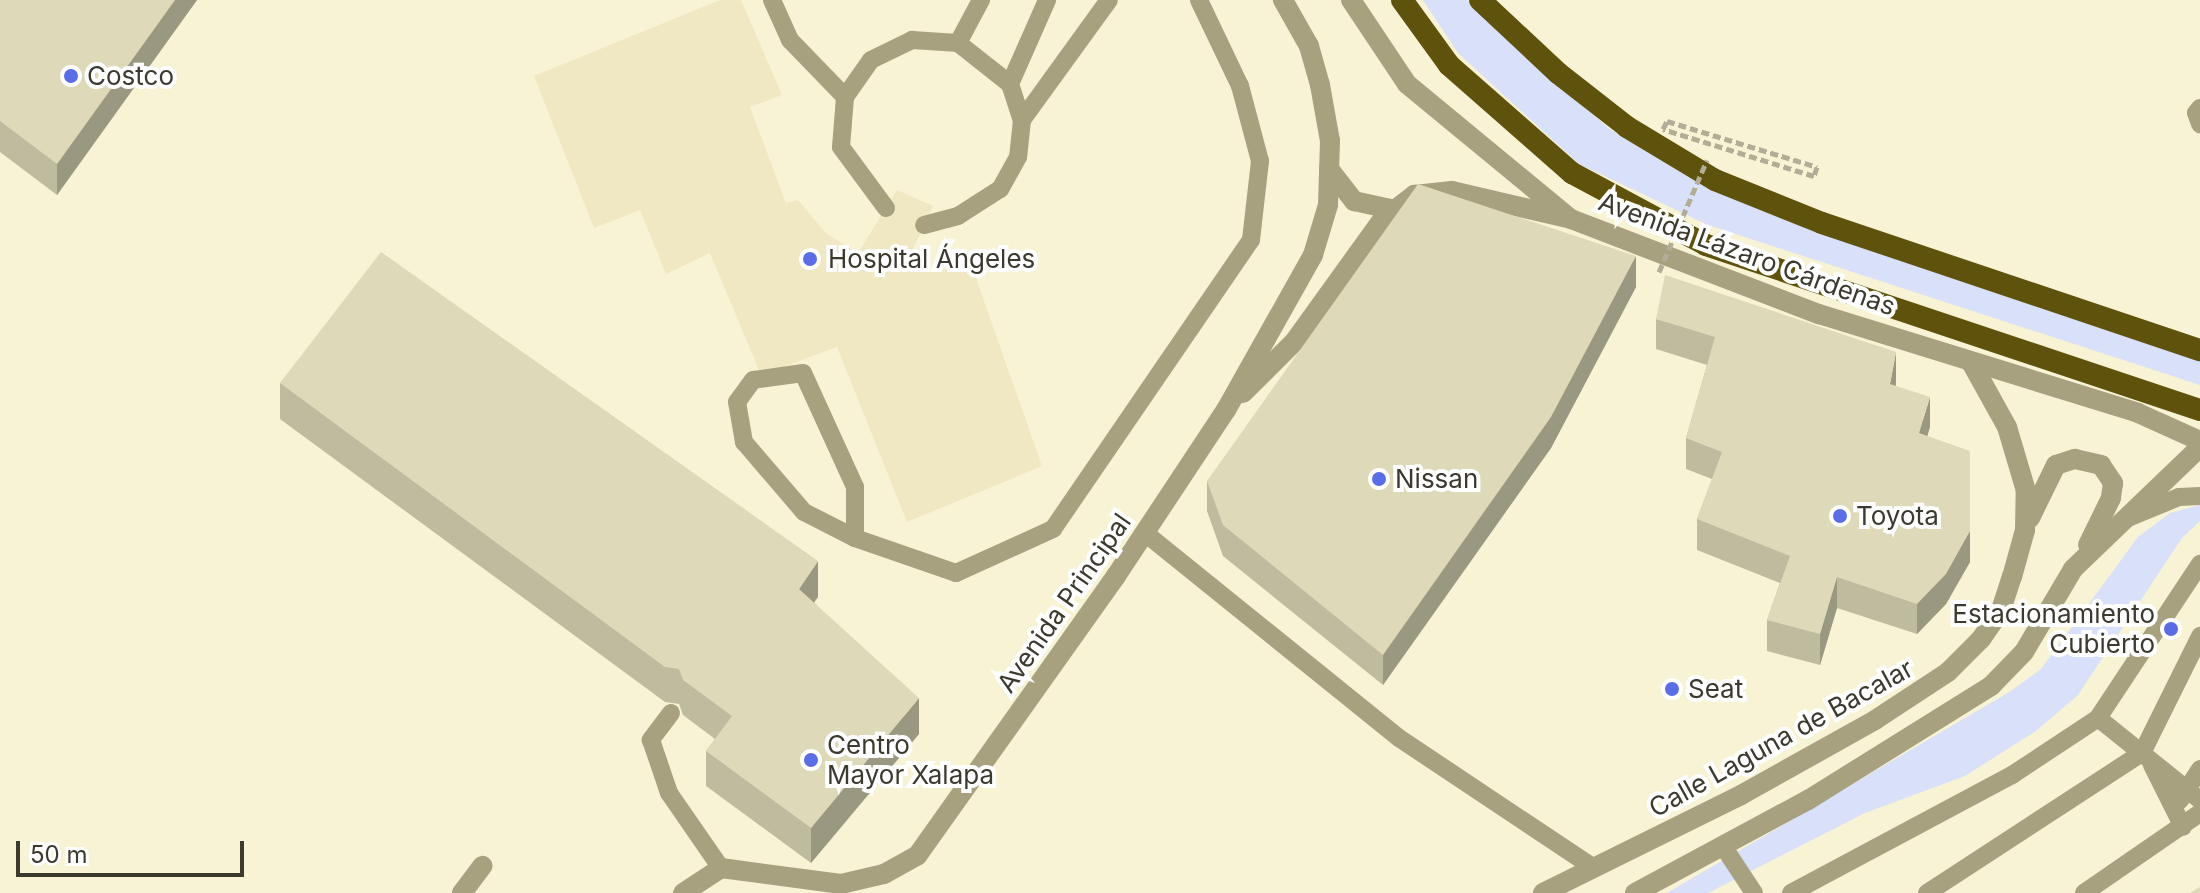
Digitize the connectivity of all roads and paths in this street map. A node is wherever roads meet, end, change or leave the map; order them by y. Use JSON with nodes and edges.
{"nodes":[{"id":1,"x":772,"y":0,"type":"edge"},
{"id":2,"x":1047,"y":0,"type":"edge"},
{"id":3,"x":1109,"y":0,"type":"edge"},
{"id":4,"x":1199,"y":0,"type":"edge"},
{"id":5,"x":1283,"y":0,"type":"edge"},
{"id":6,"x":1351,"y":0,"type":"edge"},
{"id":7,"x":1402,"y":0,"type":"edge"},
{"id":8,"x":1480,"y":0,"type":"edge"},
{"id":9,"x":974,"y":2,"type":"edge"},
{"id":10,"x":958,"y":43,"type":"junction"},
{"id":11,"x":1010,"y":84,"type":"junction"},
{"id":12,"x":845,"y":97,"type":"junction"},
{"id":13,"x":2200,"y":108,"type":"edge"},
{"id":14,"x":1022,"y":120,"type":"junction"},
{"id":15,"x":2200,"y":124,"type":"edge"},
{"id":16,"x":1707,"y":160,"type":"dead end"},
{"id":17,"x":1765,"y":161,"type":"joint"},
{"id":18,"x":1329,"y":169,"type":"junction"},
{"id":19,"x":886,"y":208,"type":"dead end"},
{"id":20,"x":1395,"y":210,"type":"junction"},
{"id":21,"x":1571,"y":219,"type":"junction"},
{"id":22,"x":924,"y":225,"type":"dead end"},
{"id":23,"x":1659,"y":272,"type":"dead end"},
{"id":24,"x":2200,"y":350,"type":"edge"},
{"id":25,"x":1971,"y":362,"type":"junction"},
{"id":26,"x":1226,"y":410,"type":"junction"},
{"id":27,"x":2200,"y":410,"type":"edge"},
{"id":28,"x":2200,"y":441,"type":"edge"},
{"id":29,"x":2200,"y":447,"type":"edge"},
{"id":30,"x":2200,"y":496,"type":"edge"},
{"id":31,"x":2126,"y":519,"type":"junction"},
{"id":32,"x":2025,"y":530,"type":"junction"},
{"id":33,"x":1145,"y":533,"type":"junction"},
{"id":34,"x":855,"y":538,"type":"junction"},
{"id":35,"x":2200,"y":564,"type":"edge"},
{"id":36,"x":2073,"y":569,"type":"junction"},
{"id":37,"x":2200,"y":636,"type":"edge"},
{"id":38,"x":671,"y":713,"type":"dead end"},
{"id":39,"x":2098,"y":718,"type":"junction"},
{"id":40,"x":2145,"y":756,"type":"junction"},
{"id":41,"x":2200,"y":769,"type":"edge"},
{"id":42,"x":2193,"y":795,"type":"edge"},
{"id":43,"x":2200,"y":813,"type":"edge"},
{"id":44,"x":2178,"y":819,"type":"junction"},
{"id":45,"x":1723,"y":846,"type":"junction"},
{"id":46,"x":482,"y":866,"type":"dead end"},
{"id":47,"x":721,"y":868,"type":"junction"},
{"id":48,"x":1594,"y":868,"type":"junction"},
{"id":49,"x":462,"y":893,"type":"edge"},
{"id":50,"x":683,"y":893,"type":"edge"},
{"id":51,"x":1543,"y":893,"type":"edge"},
{"id":52,"x":1635,"y":893,"type":"edge"},
{"id":53,"x":1754,"y":893,"type":"edge"},
{"id":54,"x":1791,"y":893,"type":"edge"},
{"id":55,"x":1927,"y":893,"type":"edge"},
{"id":56,"x":2084,"y":893,"type":"edge"}],
"edges":[{"from":1,"to":12,"type":"lane"},
{"from":2,"to":11,"type":"lane"},
{"from":3,"to":14,"type":"lane"},
{"from":4,"to":34,"type":"lane"},
{"from":5,"to":18,"type":"street","name":"Avenida Principal"},
{"from":6,"to":21,"type":"street","name":"Avenida Lázaro Cárdenas"},
{"from":7,"to":27,"type":"highway","name":"Avenida Lázaro Cárdenas"},
{"from":8,"to":24,"type":"highway","name":"Avenida Lázaro Cárdenas"},
{"from":9,"to":10,"type":"lane"},
{"from":10,"to":11,"type":"lane"},
{"from":10,"to":12,"type":"lane"},
{"from":11,"to":14,"type":"lane"},
{"from":12,"to":19,"type":"lane"},
{"from":13,"to":15,"type":"lane"},
{"from":14,"to":22,"type":"lane"},
{"from":16,"to":23,"type":"path","bridge":true},
{"from":17,"to":17,"type":"path"},
{"from":18,"to":20,"type":"street"},
{"from":18,"to":26,"type":"street","name":"Avenida Principal"},
{"from":20,"to":21,"type":"street","name":"Avenida Principal"},
{"from":20,"to":26,"type":"street","name":"Avenida Principal"},
{"from":21,"to":25,"type":"street","name":"Avenida Lázaro Cárdenas"},
{"from":25,"to":28,"type":"street","name":"Avenida Lázaro Cárdenas"},
{"from":25,"to":32,"type":"street","name":"Calle Laguna de Bacalar"},
{"from":26,"to":33,"type":"street","name":"Avenida Principal"},
{"from":29,"to":31,"type":"street"},
{"from":30,"to":31,"type":"lane"},
{"from":31,"to":36,"type":"street"},
{"from":32,"to":36,"type":"street"},
{"from":32,"to":48,"type":"street","name":"Calle Laguna de Bacalar"},
{"from":33,"to":47,"type":"street","name":"Avenida Principal"},
{"from":33,"to":48,"type":"lane"},
{"from":34,"to":34,"type":"lane"},
{"from":35,"to":39,"type":"lane"},
{"from":36,"to":45,"type":"street"},
{"from":37,"to":40,"type":"lane"},
{"from":38,"to":47,"type":"lane"},
{"from":39,"to":40,"type":"lane"},
{"from":39,"to":54,"type":"lane"},
{"from":40,"to":42,"type":"lane"},
{"from":40,"to":44,"type":"lane"},
{"from":40,"to":55,"type":"lane"},
{"from":41,"to":42,"type":"lane"},
{"from":42,"to":44,"type":"lane"},
{"from":43,"to":44,"type":"lane"},
{"from":44,"to":56,"type":"lane"},
{"from":45,"to":52,"type":"street"},
{"from":45,"to":53,"type":"lane"},
{"from":46,"to":49,"type":"street"},
{"from":47,"to":50,"type":"street"},
{"from":48,"to":51,"type":"street","name":"Calle Laguna de Bacalar"}]}
